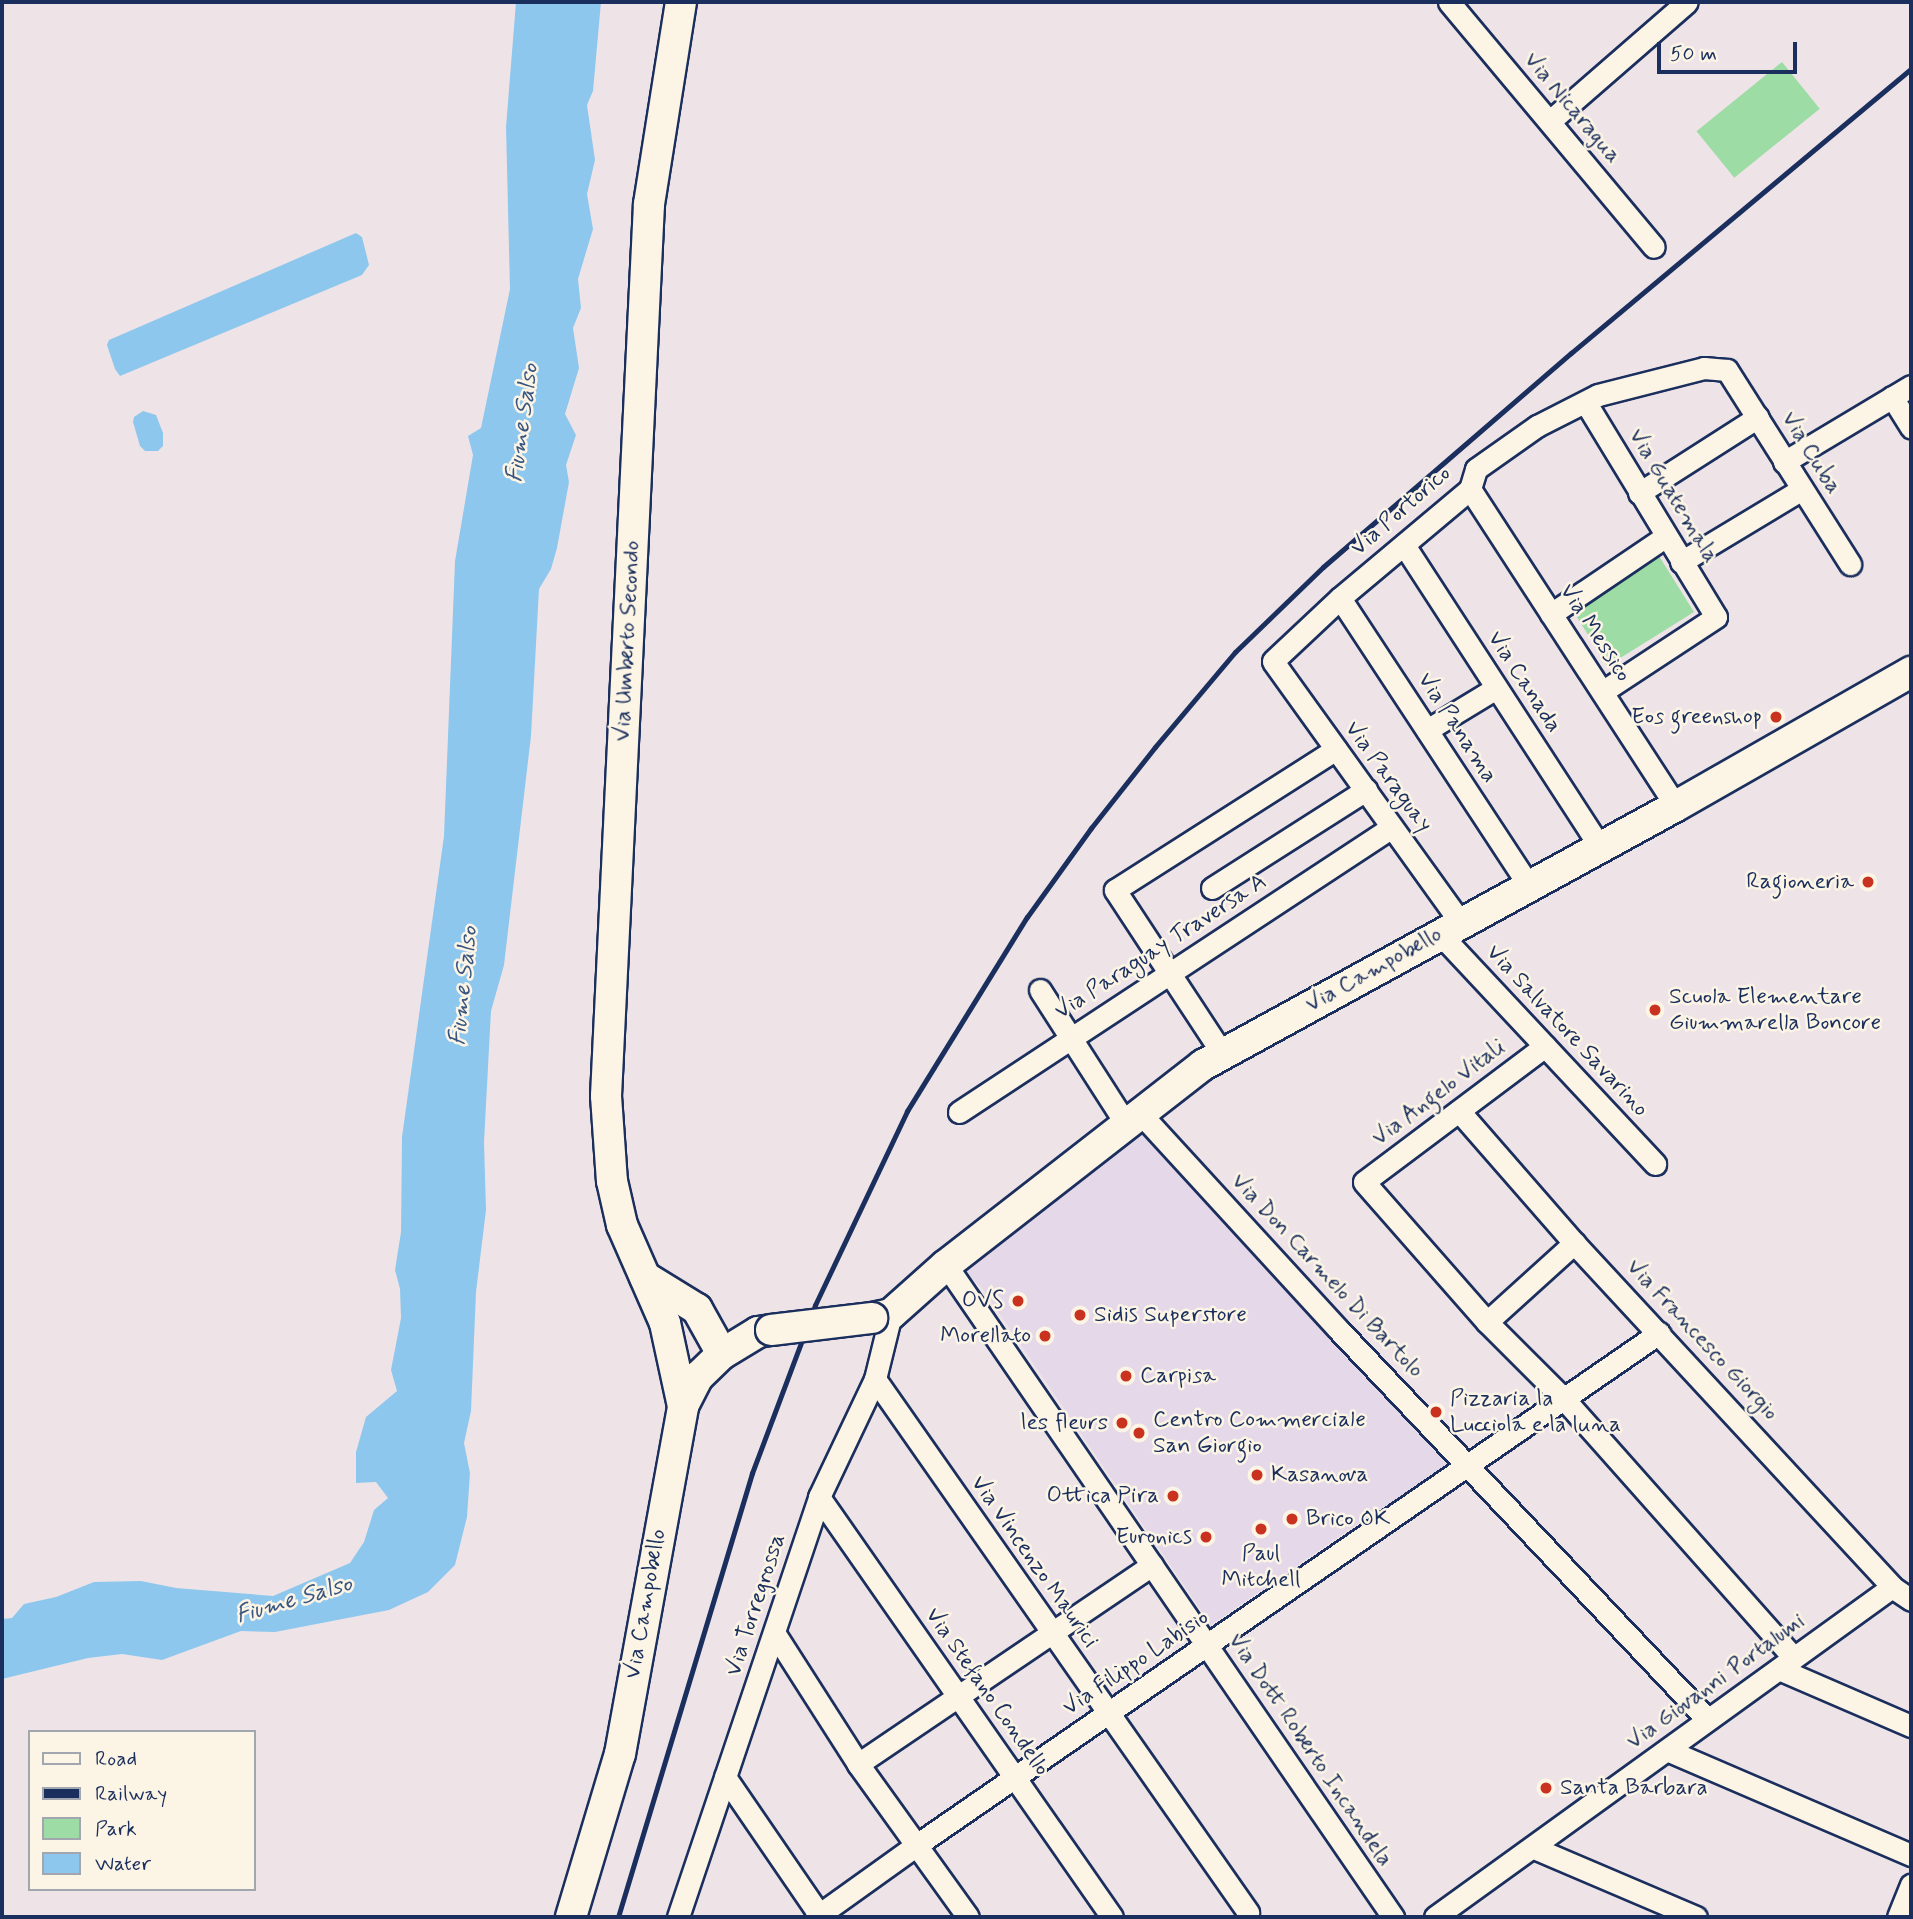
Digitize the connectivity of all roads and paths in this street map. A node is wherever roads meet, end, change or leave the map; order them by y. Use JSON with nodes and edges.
{"nodes":[{"id":1,"x":681,"y":2,"type":"edge"},
{"id":2,"x":1449,"y":2,"type":"edge"},
{"id":3,"x":1688,"y":2,"type":"edge"},
{"id":4,"x":1550,"y":121,"type":"junction"},
{"id":5,"x":1654,"y":247,"type":"dead end"},
{"id":6,"x":1727,"y":370,"type":"joint"},
{"id":7,"x":1911,"y":386,"type":"edge"},
{"id":8,"x":1892,"y":397,"type":"junction"},
{"id":9,"x":1586,"y":403,"type":"junction"},
{"id":10,"x":1758,"y":417,"type":"junction"},
{"id":11,"x":1911,"y":427,"type":"edge"},
{"id":12,"x":1784,"y":462,"type":"junction"},
{"id":13,"x":1470,"y":489,"type":"junction"},
{"id":14,"x":1802,"y":489,"type":"junction"},
{"id":15,"x":1639,"y":493,"type":"junction"},
{"id":16,"x":1666,"y":536,"type":"junction"},
{"id":17,"x":1404,"y":545,"type":"junction"},
{"id":18,"x":1681,"y":562,"type":"junction"},
{"id":19,"x":1850,"y":564,"type":"dead end"},
{"id":20,"x":1340,"y":598,"type":"junction"},
{"id":21,"x":1551,"y":614,"type":"junction"},
{"id":22,"x":1273,"y":661,"type":"joint"},
{"id":23,"x":1911,"y":672,"type":"edge"},
{"id":24,"x":1496,"y":688,"type":"junction"},
{"id":25,"x":1602,"y":692,"type":"junction"},
{"id":26,"x":1427,"y":730,"type":"junction"},
{"id":27,"x":1336,"y":748,"type":"junction"},
{"id":28,"x":1366,"y":790,"type":"junction"},
{"id":29,"x":1676,"y":806,"type":"junction"},
{"id":30,"x":1392,"y":827,"type":"junction"},
{"id":31,"x":1600,"y":847,"type":"junction"},
{"id":32,"x":1529,"y":886,"type":"junction"},
{"id":33,"x":1212,"y":888,"type":"dead end"},
{"id":34,"x":1451,"y":928,"type":"junction"},
{"id":35,"x":1170,"y":974,"type":"junction"},
{"id":36,"x":1040,"y":990,"type":"dead end"},
{"id":37,"x":1071,"y":1038,"type":"junction"},
{"id":38,"x":1545,"y":1046,"type":"junction"},
{"id":39,"x":1222,"y":1053,"type":"junction"},
{"id":40,"x":1459,"y":1111,"type":"junction"},
{"id":41,"x":959,"y":1112,"type":"dead end"},
{"id":42,"x":1133,"y":1118,"type":"junction"},
{"id":43,"x":1655,"y":1164,"type":"dead end"},
{"id":44,"x":1574,"y":1242,"type":"junction"},
{"id":45,"x":946,"y":1265,"type":"junction"},
{"id":46,"x":645,"y":1277,"type":"junction"},
{"id":47,"x":697,"y":1309,"type":"junction"},
{"id":48,"x":882,"y":1316,"type":"junction"},
{"id":49,"x":1487,"y":1322,"type":"junction"},
{"id":50,"x":665,"y":1323,"type":"junction"},
{"id":51,"x":765,"y":1331,"type":"junction"},
{"id":52,"x":1659,"y":1333,"type":"junction"},
{"id":53,"x":722,"y":1354,"type":"junction"},
{"id":54,"x":875,"y":1379,"type":"junction"},
{"id":55,"x":1564,"y":1399,"type":"junction"},
{"id":56,"x":682,"y":1406,"type":"junction"},
{"id":57,"x":1468,"y":1464,"type":"junction"},
{"id":58,"x":819,"y":1497,"type":"junction"},
{"id":59,"x":1152,"y":1565,"type":"junction"},
{"id":60,"x":1892,"y":1587,"type":"junction"},
{"id":61,"x":1911,"y":1600,"type":"edge"},
{"id":62,"x":1051,"y":1633,"type":"junction"},
{"id":63,"x":775,"y":1634,"type":"junction"},
{"id":64,"x":1207,"y":1646,"type":"junction"},
{"id":65,"x":1787,"y":1663,"type":"junction"},
{"id":66,"x":958,"y":1697,"type":"junction"},
{"id":67,"x":1108,"y":1714,"type":"junction"},
{"id":68,"x":1707,"y":1719,"type":"junction"},
{"id":69,"x":1911,"y":1726,"type":"edge"},
{"id":70,"x":1667,"y":1750,"type":"junction"},
{"id":71,"x":858,"y":1764,"type":"junction"},
{"id":72,"x":725,"y":1777,"type":"junction"},
{"id":73,"x":1014,"y":1778,"type":"junction"},
{"id":74,"x":915,"y":1846,"type":"junction"},
{"id":75,"x":1534,"y":1848,"type":"junction"},
{"id":76,"x":1911,"y":1855,"type":"edge"},
{"id":77,"x":1911,"y":1885,"type":"edge"},
{"id":78,"x":1248,"y":1912,"type":"dead end"},
{"id":79,"x":819,"y":1916,"type":"edge"},
{"id":80,"x":571,"y":1917,"type":"edge"},
{"id":81,"x":678,"y":1917,"type":"edge"},
{"id":82,"x":968,"y":1917,"type":"edge"},
{"id":83,"x":1112,"y":1917,"type":"edge"},
{"id":84,"x":1393,"y":1917,"type":"edge"},
{"id":85,"x":1435,"y":1917,"type":"edge"},
{"id":86,"x":1696,"y":1917,"type":"edge"},
{"id":87,"x":1898,"y":1917,"type":"edge"}],
"edges":[{"from":1,"to":46,"type":"main road","name":"Via Umberto Secondo"},
{"from":2,"to":4,"type":"street","name":"Via Nicaragua"},
{"from":3,"to":4,"type":"street"},
{"from":4,"to":5,"type":"street","name":"Via Nicaragua"},
{"from":6,"to":9,"type":"street","name":"Via Portorico"},
{"from":6,"to":10,"type":"street","name":"Via Cuba"},
{"from":7,"to":8,"type":"street"},
{"from":8,"to":11,"type":"street"},
{"from":8,"to":12,"type":"street"},
{"from":9,"to":13,"type":"street","name":"Via Portorico"},
{"from":9,"to":15,"type":"street","name":"Via Guatemala"},
{"from":10,"to":12,"type":"street","name":"Via Cuba"},
{"from":10,"to":15,"type":"street"},
{"from":12,"to":14,"type":"street","name":"Via Cuba"},
{"from":13,"to":17,"type":"street","name":"Via Portorico"},
{"from":13,"to":21,"type":"street","name":"Via Messico"},
{"from":14,"to":18,"type":"street"},
{"from":14,"to":19,"type":"street","name":"Via Cuba"},
{"from":15,"to":16,"type":"street","name":"Via Guatemala"},
{"from":16,"to":18,"type":"street","name":"Via Guatemala"},
{"from":16,"to":21,"type":"street"},
{"from":17,"to":20,"type":"street","name":"Via Portorico"},
{"from":17,"to":24,"type":"street","name":"Via Canada"},
{"from":18,"to":25,"type":"street","name":"Via Guatemala"},
{"from":20,"to":22,"type":"street","name":"Via Portorico"},
{"from":20,"to":26,"type":"street","name":"Via Panama"},
{"from":21,"to":25,"type":"street","name":"Via Messico"},
{"from":22,"to":27,"type":"street","name":"Via Paraguay"},
{"from":23,"to":29,"type":"main road","name":"Via Campobello"},
{"from":24,"to":26,"type":"street"},
{"from":24,"to":31,"type":"street","name":"Via Canada"},
{"from":25,"to":29,"type":"street","name":"Via Messico"},
{"from":26,"to":32,"type":"street","name":"Via Panama"},
{"from":27,"to":28,"type":"street","name":"Via Paraguay"},
{"from":27,"to":35,"type":"street"},
{"from":28,"to":30,"type":"street","name":"Via Paraguay"},
{"from":28,"to":33,"type":"street"},
{"from":29,"to":31,"type":"main road","name":"Via Campobello"},
{"from":30,"to":34,"type":"street","name":"Via Paraguay"},
{"from":30,"to":35,"type":"street","name":"Via Paraguay Traversa A"},
{"from":31,"to":32,"type":"main road","name":"Via Campobello"},
{"from":32,"to":34,"type":"main road","name":"Via Campobello"},
{"from":34,"to":38,"type":"street","name":"Via Salvatore Savarino"},
{"from":34,"to":39,"type":"main road","name":"Via Campobello"},
{"from":35,"to":37,"type":"street","name":"Via Paraguay Traversa A"},
{"from":35,"to":39,"type":"street"},
{"from":36,"to":37,"type":"street","name":"Via Don Carmelo Di Bartolo"},
{"from":37,"to":41,"type":"street","name":"Via Paraguay Traversa A"},
{"from":37,"to":42,"type":"street","name":"Via Don Carmelo Di Bartolo"},
{"from":38,"to":40,"type":"street","name":"Via Angelo Vitali"},
{"from":38,"to":43,"type":"street","name":"Via Salvatore Savarino"},
{"from":39,"to":42,"type":"main road","name":"Via Campobello"},
{"from":40,"to":44,"type":"street","name":"Via Francesco Giorgio"},
{"from":40,"to":49,"type":"street","name":"Via Angelo Vitali"},
{"from":42,"to":45,"type":"main road","name":"Via Campobello"},
{"from":42,"to":57,"type":"street","name":"Via Don Carmelo Di Bartolo"},
{"from":44,"to":49,"type":"street"},
{"from":44,"to":52,"type":"street","name":"Via Francesco Giorgio"},
{"from":45,"to":48,"type":"main road","name":"Via Campobello"},
{"from":45,"to":59,"type":"street","name":"Via Dott Roberto Incandela"},
{"from":46,"to":47,"type":"main road"},
{"from":46,"to":50,"type":"main road","name":"Via Umberto Secondo"},
{"from":47,"to":51,"type":"main road"},
{"from":47,"to":53,"type":"main road"},
{"from":48,"to":51,"type":"main road","bridge":true},
{"from":48,"to":54,"type":"street","name":"Via Torregrossa"},
{"from":49,"to":55,"type":"street"},
{"from":50,"to":53,"type":"main road"},
{"from":50,"to":56,"type":"main road","name":"Via Umberto Secondo"},
{"from":51,"to":53,"type":"main road","name":"Via Campobello"},
{"from":52,"to":55,"type":"street","name":"Via Filippo Labisio"},
{"from":52,"to":60,"type":"street","name":"Via Francesco Giorgio"},
{"from":53,"to":56,"type":"main road","name":"Via Campobello"},
{"from":54,"to":58,"type":"street","name":"Via Torregrossa"},
{"from":54,"to":62,"type":"street","name":"Via Vincenzo Maurici"},
{"from":55,"to":57,"type":"street","name":"Via Filippo Labisio"},
{"from":55,"to":65,"type":"street"},
{"from":56,"to":80,"type":"main road","name":"Via Campobello"},
{"from":57,"to":64,"type":"street","name":"Via Filippo Labisio"},
{"from":57,"to":68,"type":"street","name":"Via Don Carmelo Di Bartolo"},
{"from":58,"to":63,"type":"street","name":"Via Torregrossa"},
{"from":58,"to":66,"type":"street","name":"Via Stefano Condello"},
{"from":59,"to":62,"type":"street"},
{"from":59,"to":64,"type":"street","name":"Via Dott Roberto Incandela"},
{"from":60,"to":61,"type":"street","name":"Via Francesco Giorgio"},
{"from":60,"to":65,"type":"street","name":"Via Giovanni Portalumi"},
{"from":62,"to":66,"type":"street"},
{"from":62,"to":67,"type":"street","name":"Via Vincenzo Maurici"},
{"from":63,"to":71,"type":"street"},
{"from":63,"to":72,"type":"street","name":"Via Torregrossa"},
{"from":64,"to":67,"type":"street","name":"Via Filippo Labisio"},
{"from":64,"to":84,"type":"street","name":"Via Dott Roberto Incandela"},
{"from":65,"to":68,"type":"street","name":"Via Giovanni Portalumi"},
{"from":65,"to":69,"type":"street"},
{"from":66,"to":71,"type":"street"},
{"from":66,"to":73,"type":"street","name":"Via Stefano Condello"},
{"from":67,"to":73,"type":"street","name":"Via Filippo Labisio"},
{"from":67,"to":78,"type":"street","name":"Via Vincenzo Maurici"},
{"from":68,"to":70,"type":"street","name":"Via Giovanni Portalumi"},
{"from":70,"to":75,"type":"street","name":"Via Giovanni Portalumi"},
{"from":70,"to":76,"type":"street"},
{"from":71,"to":74,"type":"street"},
{"from":72,"to":79,"type":"street"},
{"from":72,"to":81,"type":"street","name":"Via Torregrossa"},
{"from":73,"to":74,"type":"street","name":"Via Filippo Labisio"},
{"from":73,"to":83,"type":"street","name":"Via Stefano Condello"},
{"from":74,"to":79,"type":"street","name":"Via Filippo Labisio"},
{"from":74,"to":82,"type":"street"},
{"from":75,"to":85,"type":"street","name":"Via Giovanni Portalumi"},
{"from":75,"to":86,"type":"street"},
{"from":77,"to":87,"type":"street"}]}
